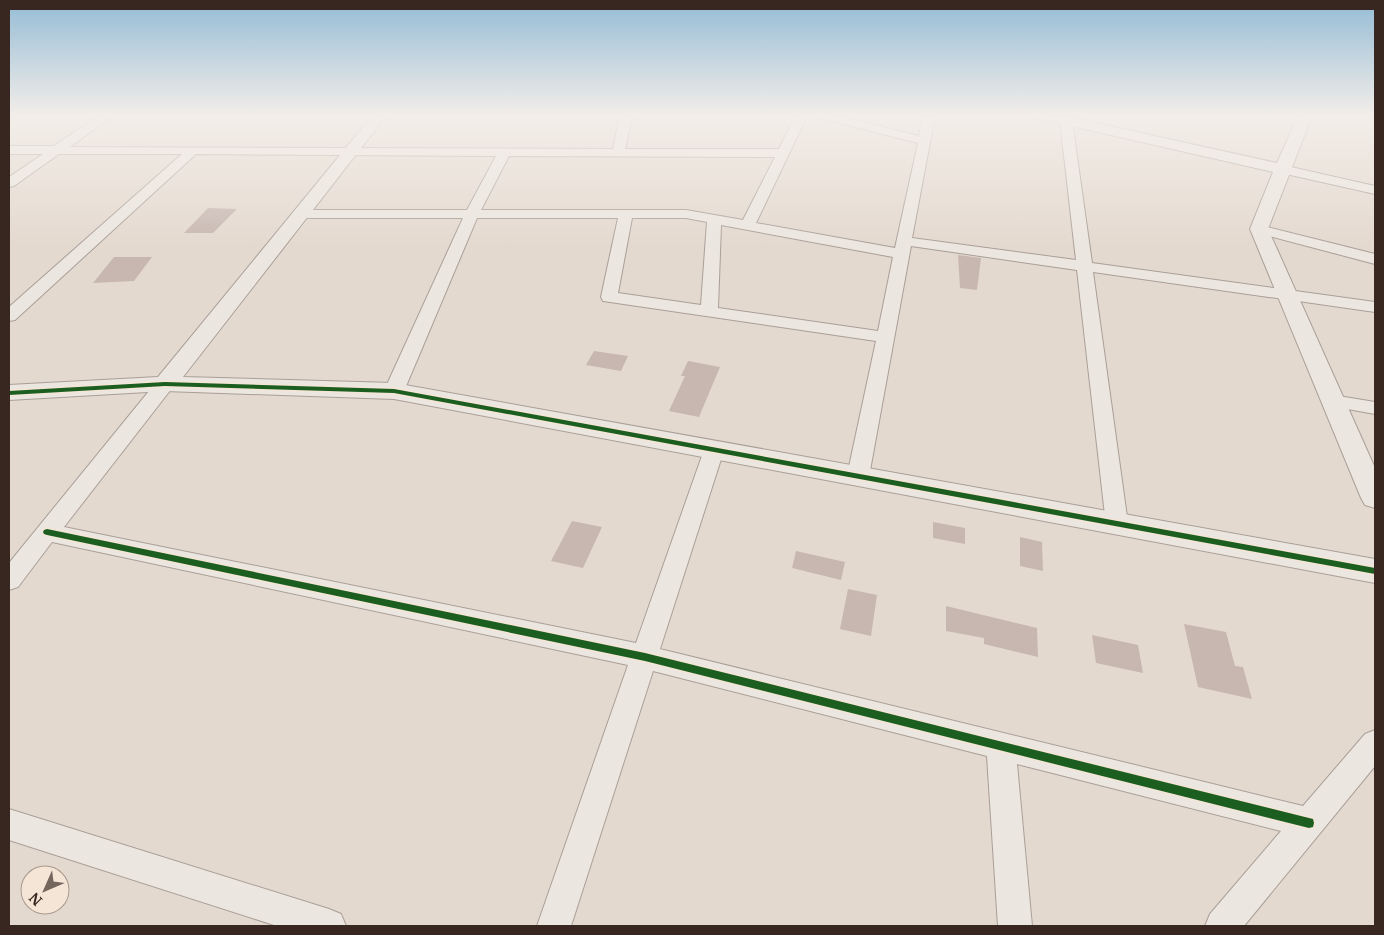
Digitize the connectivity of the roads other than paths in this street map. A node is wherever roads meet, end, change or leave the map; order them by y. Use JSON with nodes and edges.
{"nodes":[{"id":1,"x":43,"y":160,"type":"edge"},
{"id":2,"x":183,"y":160,"type":"edge"},
{"id":3,"x":343,"y":160,"type":"edge"},
{"id":4,"x":500,"y":160,"type":"edge"},
{"id":5,"x":780,"y":160,"type":"edge"},
{"id":6,"x":920,"y":160,"type":"edge"},
{"id":7,"x":1065,"y":160,"type":"edge"},
{"id":8,"x":1241,"y":160,"type":"edge"},
{"id":9,"x":1286,"y":160,"type":"edge"},
{"id":10,"x":1282,"y":169,"type":"junction"},
{"id":11,"x":9,"y":183,"type":"edge"},
{"id":12,"x":1375,"y":190,"type":"edge"},
{"id":13,"x":301,"y":214,"type":"junction"},
{"id":14,"x":472,"y":214,"type":"junction"},
{"id":15,"x":626,"y":214,"type":"junction"},
{"id":16,"x":714,"y":219,"type":"junction"},
{"id":17,"x":748,"y":226,"type":"junction"},
{"id":18,"x":1259,"y":229,"type":"junction"},
{"id":19,"x":903,"y":248,"type":"junction"},
{"id":20,"x":1375,"y":259,"type":"edge"},
{"id":21,"x":1084,"y":266,"type":"junction"},
{"id":22,"x":1286,"y":294,"type":"junction"},
{"id":23,"x":1375,"y":307,"type":"edge"},
{"id":24,"x":710,"y":312,"type":"junction"},
{"id":25,"x":9,"y":316,"type":"edge"},
{"id":26,"x":885,"y":337,"type":"junction"},
{"id":27,"x":165,"y":384,"type":"junction"},
{"id":28,"x":394,"y":391,"type":"junction"},
{"id":29,"x":9,"y":393,"type":"edge"},
{"id":30,"x":1332,"y":401,"type":"junction"},
{"id":31,"x":1375,"y":408,"type":"edge"},
{"id":32,"x":714,"y":450,"type":"junction"},
{"id":33,"x":858,"y":476,"type":"junction"},
{"id":34,"x":1375,"y":498,"type":"edge"},
{"id":35,"x":1117,"y":524,"type":"junction"},
{"id":36,"x":47,"y":532,"type":"junction"},
{"id":37,"x":1375,"y":571,"type":"edge"},
{"id":38,"x":9,"y":580,"type":"edge"},
{"id":39,"x":645,"y":657,"type":"junction"},
{"id":40,"x":1375,"y":744,"type":"edge"},
{"id":41,"x":1002,"y":746,"type":"junction"},
{"id":42,"x":1309,"y":823,"type":"junction"},
{"id":43,"x":9,"y":824,"type":"edge"},
{"id":44,"x":329,"y":926,"type":"edge"},
{"id":45,"x":554,"y":926,"type":"edge"},
{"id":46,"x":1015,"y":926,"type":"edge"},
{"id":47,"x":1222,"y":926,"type":"edge"}],
"edges":[{"from":1,"to":11,"type":"street"},
{"from":2,"to":25,"type":"street"},
{"from":3,"to":13,"type":"street"},
{"from":4,"to":14,"type":"street"},
{"from":5,"to":17,"type":"street"},
{"from":6,"to":19,"type":"street"},
{"from":7,"to":21,"type":"street"},
{"from":8,"to":10,"type":"street"},
{"from":9,"to":10,"type":"street"},
{"from":10,"to":12,"type":"street"},
{"from":10,"to":18,"type":"street"},
{"from":13,"to":14,"type":"street"},
{"from":13,"to":27,"type":"street"},
{"from":14,"to":15,"type":"street"},
{"from":14,"to":28,"type":"street"},
{"from":15,"to":16,"type":"street"},
{"from":15,"to":24,"type":"street"},
{"from":16,"to":17,"type":"street"},
{"from":16,"to":24,"type":"street"},
{"from":17,"to":19,"type":"street"},
{"from":18,"to":20,"type":"street"},
{"from":18,"to":22,"type":"street"},
{"from":19,"to":21,"type":"street"},
{"from":19,"to":26,"type":"street"},
{"from":21,"to":22,"type":"street"},
{"from":21,"to":35,"type":"street"},
{"from":22,"to":23,"type":"street"},
{"from":22,"to":30,"type":"street"},
{"from":24,"to":26,"type":"street"},
{"from":26,"to":33,"type":"street"},
{"from":27,"to":28,"type":"street"},
{"from":27,"to":29,"type":"street"},
{"from":27,"to":36,"type":"street"},
{"from":28,"to":32,"type":"street"},
{"from":30,"to":31,"type":"street"},
{"from":30,"to":34,"type":"street"},
{"from":32,"to":33,"type":"street"},
{"from":32,"to":39,"type":"street"},
{"from":33,"to":35,"type":"street"},
{"from":35,"to":37,"type":"street"},
{"from":36,"to":38,"type":"street"},
{"from":36,"to":39,"type":"street"},
{"from":39,"to":41,"type":"street"},
{"from":39,"to":45,"type":"street"},
{"from":40,"to":42,"type":"street"},
{"from":41,"to":42,"type":"street"},
{"from":41,"to":46,"type":"street"},
{"from":42,"to":47,"type":"street"},
{"from":43,"to":44,"type":"street"}]}
